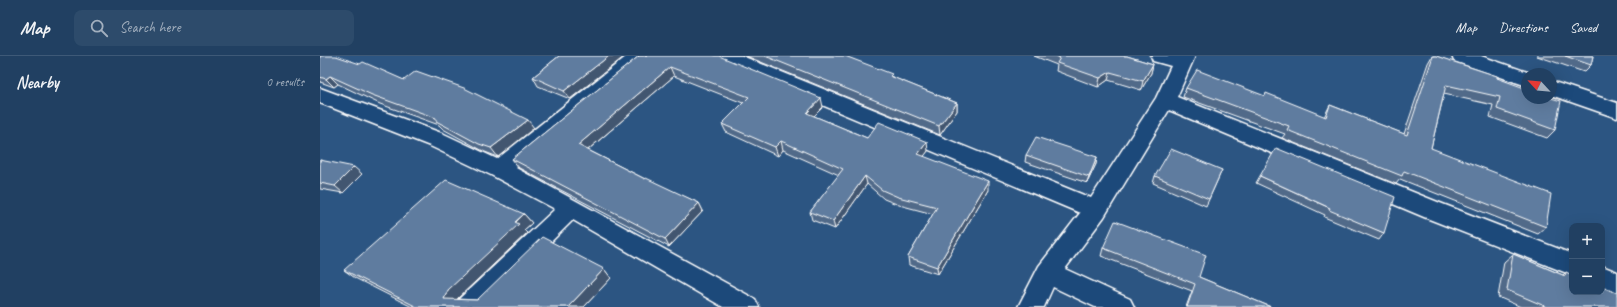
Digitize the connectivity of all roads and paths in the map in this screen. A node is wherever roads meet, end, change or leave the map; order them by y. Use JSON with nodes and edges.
{"nodes":[{"id":1,"x":639,"y":56,"type":"edge"},
{"id":2,"x":724,"y":56,"type":"edge"},
{"id":3,"x":1160,"y":56,"type":"edge"},
{"id":4,"x":1461,"y":56,"type":"edge"},
{"id":5,"x":1184,"y":60,"type":"edge"},
{"id":6,"x":1521,"y":77,"type":"edge"},
{"id":7,"x":1557,"y":90,"type":"edge"},
{"id":8,"x":320,"y":95,"type":"edge"},
{"id":9,"x":1164,"y":100,"type":"junction"},
{"id":10,"x":1617,"y":111,"type":"edge"},
{"id":11,"x":499,"y":169,"type":"junction"},
{"id":12,"x":571,"y":208,"type":"junction"},
{"id":13,"x":1096,"y":210,"type":"junction"},
{"id":14,"x":1569,"y":264,"type":"edge"},
{"id":15,"x":1048,"y":273,"type":"junction"},
{"id":16,"x":1605,"y":278,"type":"edge"},
{"id":17,"x":1617,"y":283,"type":"edge"},
{"id":18,"x":468,"y":307,"type":"edge"},
{"id":19,"x":746,"y":307,"type":"edge"},
{"id":20,"x":1031,"y":307,"type":"edge"},
{"id":21,"x":1121,"y":307,"type":"edge"}],
"edges":[{"from":1,"to":11,"type":"street"},
{"from":2,"to":13,"type":"street"},
{"from":3,"to":5,"type":"street"},
{"from":4,"to":6,"type":"street"},
{"from":5,"to":9,"type":"street"},
{"from":7,"to":10,"type":"street"},
{"from":8,"to":11,"type":"street"},
{"from":9,"to":13,"type":"street"},
{"from":9,"to":14,"type":"street"},
{"from":11,"to":12,"type":"street"},
{"from":12,"to":18,"type":"street"},
{"from":12,"to":19,"type":"street"},
{"from":13,"to":15,"type":"street"},
{"from":15,"to":20,"type":"street"},
{"from":15,"to":21,"type":"street"},
{"from":16,"to":17,"type":"street"}]}
